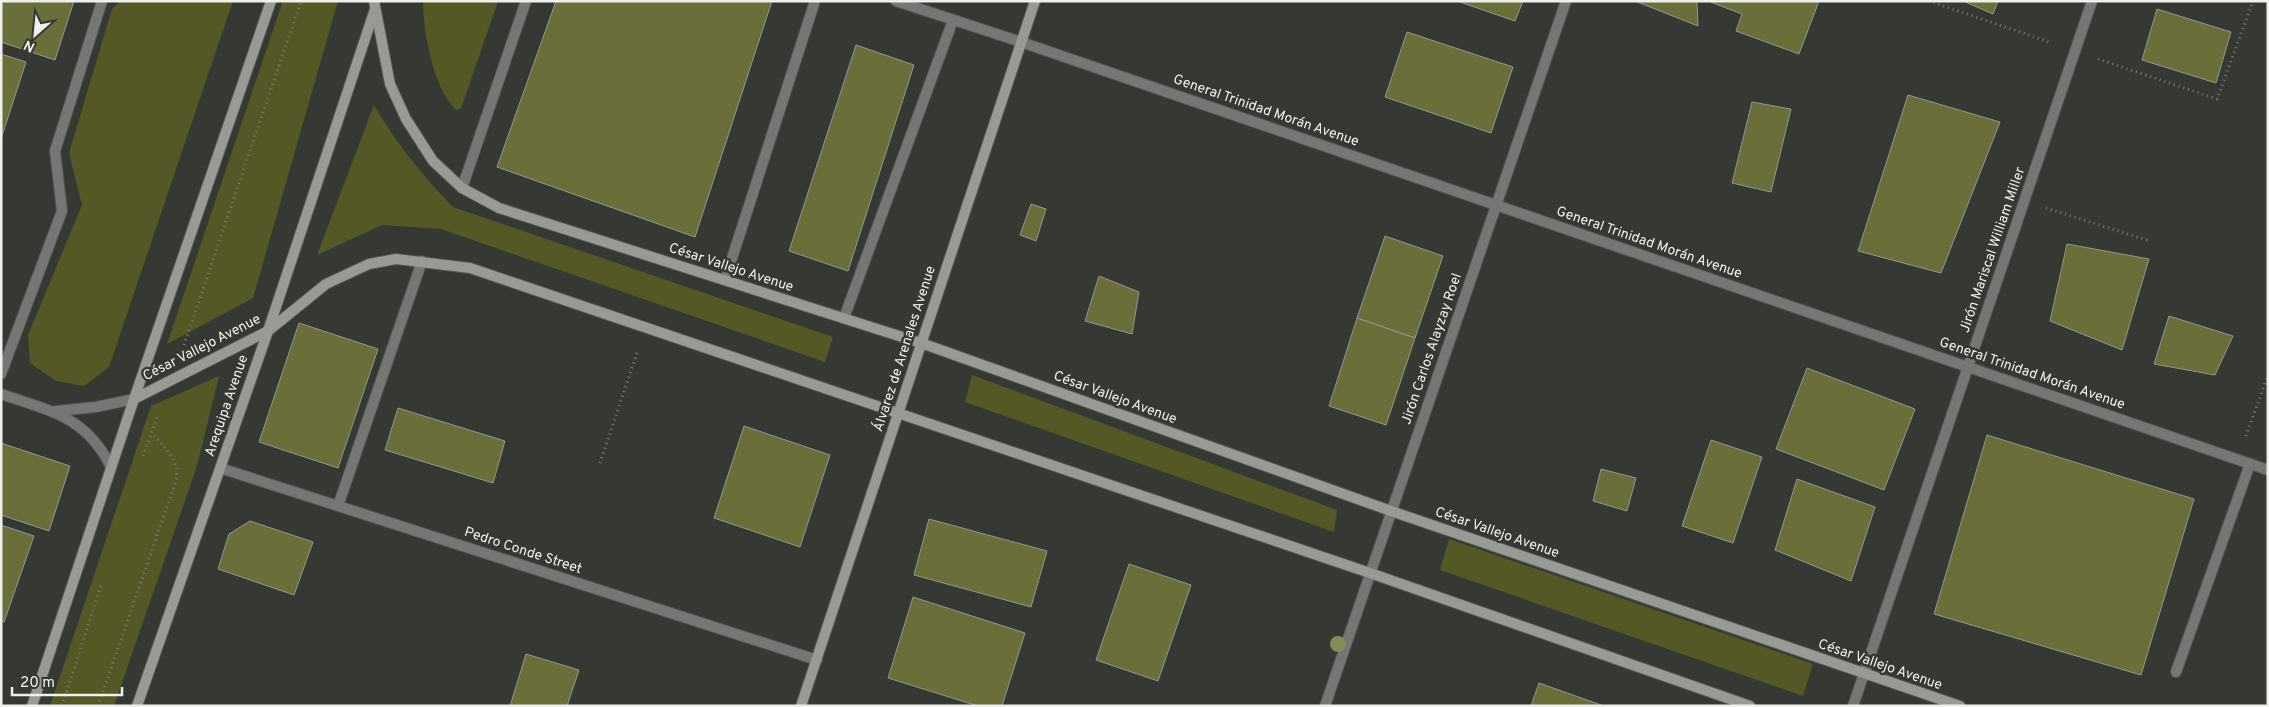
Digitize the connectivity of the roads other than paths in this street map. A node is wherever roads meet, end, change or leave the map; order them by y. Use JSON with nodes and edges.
{"nodes":[{"id":1,"x":102,"y":1,"type":"edge"},
{"id":2,"x":271,"y":1,"type":"edge"},
{"id":3,"x":526,"y":1,"type":"edge"},
{"id":4,"x":815,"y":1,"type":"edge"},
{"id":5,"x":896,"y":1,"type":"edge"},
{"id":6,"x":1035,"y":1,"type":"edge"},
{"id":7,"x":1566,"y":1,"type":"edge"},
{"id":8,"x":2092,"y":1,"type":"edge"},
{"id":9,"x":376,"y":4,"type":"edge"},
{"id":10,"x":953,"y":20,"type":"junction"},
{"id":11,"x":1021,"y":42,"type":"junction"},
{"id":12,"x":462,"y":188,"type":"junction"},
{"id":13,"x":1496,"y":205,"type":"junction"},
{"id":14,"x":422,"y":262,"type":"junction"},
{"id":15,"x":725,"y":280,"type":"junction"},
{"id":16,"x":844,"y":318,"type":"junction"},
{"id":17,"x":268,"y":331,"type":"junction"},
{"id":18,"x":921,"y":343,"type":"junction"},
{"id":19,"x":1968,"y":366,"type":"junction"},
{"id":20,"x":1,"y":374,"type":"edge"},
{"id":21,"x":1,"y":394,"type":"edge"},
{"id":22,"x":134,"y":399,"type":"junction"},
{"id":23,"x":56,"y":411,"type":"junction"},
{"id":24,"x":899,"y":413,"type":"junction"},
{"id":25,"x":2250,"y":464,"type":"junction"},
{"id":26,"x":111,"y":467,"type":"junction"},
{"id":27,"x":220,"y":468,"type":"junction"},
{"id":28,"x":2268,"y":470,"type":"edge"},
{"id":29,"x":338,"y":506,"type":"junction"},
{"id":30,"x":1391,"y":512,"type":"junction"},
{"id":31,"x":1370,"y":573,"type":"junction"},
{"id":32,"x":817,"y":660,"type":"junction"},
{"id":33,"x":2176,"y":672,"type":"dead end"},
{"id":34,"x":1863,"y":674,"type":"junction"},
{"id":35,"x":32,"y":706,"type":"edge"},
{"id":36,"x":137,"y":706,"type":"edge"},
{"id":37,"x":801,"y":706,"type":"edge"},
{"id":38,"x":1325,"y":706,"type":"edge"},
{"id":39,"x":1750,"y":706,"type":"edge"},
{"id":40,"x":1853,"y":706,"type":"edge"},
{"id":41,"x":1960,"y":706,"type":"edge"}],
"edges":[{"from":1,"to":20,"type":"street"},
{"from":2,"to":22,"type":"main road"},
{"from":3,"to":12,"type":"street"},
{"from":4,"to":15,"type":"street"},
{"from":5,"to":10,"type":"street","name":"General Trinidad Morán Avenue"},
{"from":6,"to":11,"type":"main road","name":"Álvarez de Arenales Avenue"},
{"from":7,"to":13,"type":"street","name":"Jirón Carlos Alayzay Roel"},
{"from":8,"to":19,"type":"street","name":"Jirón Mariscal William Miller"},
{"from":9,"to":12,"type":"main road","name":"César Vallejo Avenue"},
{"from":9,"to":17,"type":"main road","name":"Arequipa Avenue"},
{"from":10,"to":11,"type":"street","name":"General Trinidad Morán Avenue"},
{"from":10,"to":16,"type":"street"},
{"from":11,"to":13,"type":"street","name":"General Trinidad Morán Avenue"},
{"from":11,"to":18,"type":"main road","name":"Álvarez de Arenales Avenue"},
{"from":12,"to":15,"type":"main road","name":"César Vallejo Avenue"},
{"from":13,"to":19,"type":"street","name":"General Trinidad Morán Avenue"},
{"from":13,"to":30,"type":"street","name":"Jirón Carlos Alayzay Roel"},
{"from":14,"to":17,"type":"main road","name":"César Vallejo Avenue"},
{"from":14,"to":24,"type":"main road","name":"César Vallejo Avenue"},
{"from":14,"to":29,"type":"street"},
{"from":15,"to":16,"type":"main road","name":"César Vallejo Avenue"},
{"from":16,"to":18,"type":"main road","name":"César Vallejo Avenue"},
{"from":17,"to":22,"type":"main road","name":"César Vallejo Avenue"},
{"from":17,"to":27,"type":"main road","name":"Arequipa Avenue"},
{"from":18,"to":24,"type":"main road","name":"Álvarez de Arenales Avenue"},
{"from":18,"to":30,"type":"main road","name":"César Vallejo Avenue"},
{"from":19,"to":25,"type":"street","name":"General Trinidad Morán Avenue"},
{"from":19,"to":34,"type":"street","name":"Jirón Mariscal William Miller"},
{"from":21,"to":23,"type":"street"},
{"from":22,"to":23,"type":"street"},
{"from":22,"to":26,"type":"main road"},
{"from":23,"to":26,"type":"street"},
{"from":24,"to":31,"type":"main road","name":"César Vallejo Avenue"},
{"from":24,"to":32,"type":"main road","name":"Álvarez de Arenales Avenue"},
{"from":25,"to":28,"type":"street","name":"General Trinidad Morán Avenue"},
{"from":25,"to":33,"type":"street"},
{"from":26,"to":35,"type":"main road"},
{"from":27,"to":29,"type":"street","name":"Pedro Conde Street"},
{"from":27,"to":36,"type":"main road","name":"Arequipa Avenue"},
{"from":29,"to":32,"type":"street","name":"Pedro Conde Street"},
{"from":30,"to":31,"type":"street","name":"Jirón Carlos Alayzay Roel"},
{"from":30,"to":34,"type":"main road","name":"César Vallejo Avenue"},
{"from":31,"to":38,"type":"street","name":"Jirón Carlos Alayzay Roel"},
{"from":31,"to":39,"type":"main road","name":"César Vallejo Avenue"},
{"from":32,"to":37,"type":"main road","name":"Álvarez de Arenales Avenue"},
{"from":34,"to":40,"type":"street","name":"Jirón Mariscal William Miller"},
{"from":34,"to":41,"type":"main road","name":"César Vallejo Avenue"}]}
